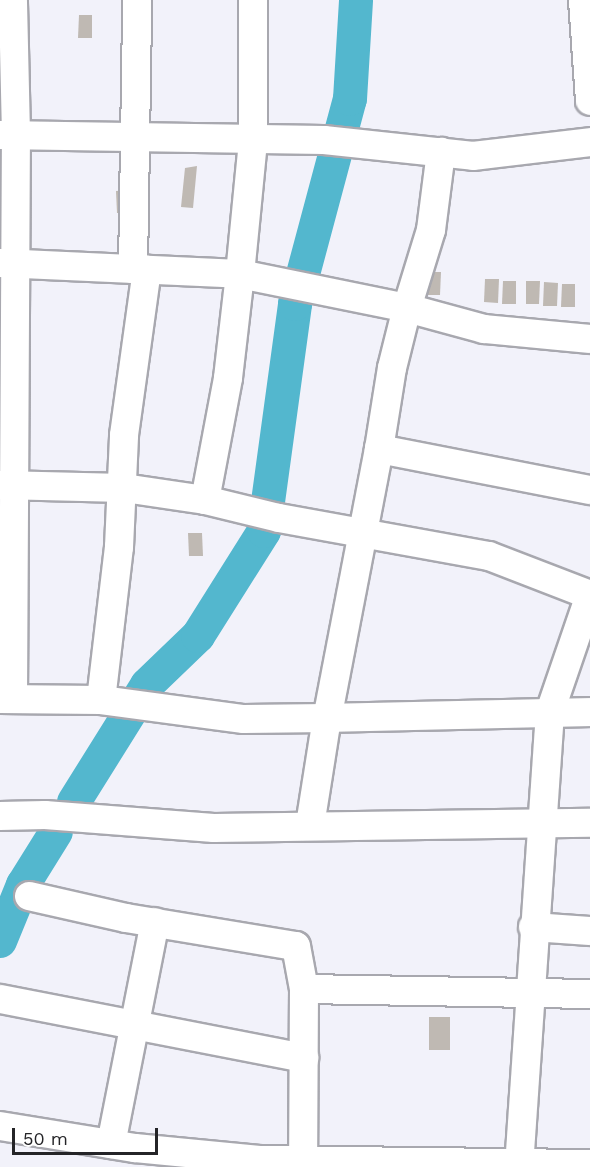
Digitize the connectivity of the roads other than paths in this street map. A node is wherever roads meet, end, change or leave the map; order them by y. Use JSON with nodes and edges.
{"nodes":[{"id":1,"x":13,"y":0,"type":"edge"},
{"id":2,"x":137,"y":0,"type":"edge"},
{"id":3,"x":253,"y":0,"type":"edge"},
{"id":4,"x":583,"y":0,"type":"edge"},
{"id":5,"x":590,"y":102,"type":"edge"},
{"id":6,"x":8,"y":135,"type":"edge"},
{"id":7,"x":136,"y":137,"type":"junction"},
{"id":8,"x":252,"y":141,"type":"junction"},
{"id":9,"x":590,"y":142,"type":"edge"},
{"id":10,"x":441,"y":152,"type":"junction"},
{"id":11,"x":7,"y":263,"type":"edge"},
{"id":12,"x":140,"y":269,"type":"junction"},
{"id":13,"x":240,"y":274,"type":"junction"},
{"id":14,"x":407,"y":308,"type":"junction"},
{"id":15,"x":590,"y":339,"type":"edge"},
{"id":16,"x":379,"y":449,"type":"junction"},
{"id":17,"x":8,"y":485,"type":"edge"},
{"id":18,"x":124,"y":488,"type":"junction"},
{"id":19,"x":590,"y":490,"type":"edge"},
{"id":20,"x":205,"y":500,"type":"junction"},
{"id":21,"x":365,"y":535,"type":"junction"},
{"id":22,"x":7,"y":611,"type":"edge"},
{"id":23,"x":6,"y":699,"type":"edge"},
{"id":24,"x":121,"y":703,"type":"junction"},
{"id":25,"x":550,"y":712,"type":"junction"},
{"id":26,"x":590,"y":712,"type":"edge"},
{"id":27,"x":327,"y":718,"type":"junction"},
{"id":28,"x":0,"y":816,"type":"edge"},
{"id":29,"x":540,"y":824,"type":"junction"},
{"id":30,"x":590,"y":824,"type":"edge"},
{"id":31,"x":310,"y":825,"type":"junction"},
{"id":32,"x":28,"y":896,"type":"dead end"},
{"id":33,"x":155,"y":922,"type":"junction"},
{"id":34,"x":533,"y":927,"type":"junction"},
{"id":35,"x":590,"y":932,"type":"edge"},
{"id":36,"x":304,"y":989,"type":"junction"},
{"id":37,"x":532,"y":990,"type":"junction"},
{"id":38,"x":590,"y":994,"type":"edge"},
{"id":39,"x":0,"y":999,"type":"edge"},
{"id":40,"x":132,"y":1025,"type":"junction"},
{"id":41,"x":304,"y":1058,"type":"junction"},
{"id":42,"x":0,"y":1126,"type":"edge"},
{"id":43,"x":111,"y":1144,"type":"junction"},
{"id":44,"x":303,"y":1164,"type":"edge"},
{"id":45,"x":590,"y":1164,"type":"edge"},
{"id":46,"x":519,"y":1166,"type":"edge"}],
"edges":[{"from":1,"to":6,"type":"street"},
{"from":2,"to":7,"type":"street"},
{"from":3,"to":8,"type":"street"},
{"from":4,"to":5,"type":"street"},
{"from":6,"to":7,"type":"street"},
{"from":6,"to":11,"type":"street"},
{"from":7,"to":8,"type":"street"},
{"from":7,"to":12,"type":"street"},
{"from":8,"to":10,"type":"street"},
{"from":8,"to":13,"type":"street"},
{"from":9,"to":10,"type":"street"},
{"from":10,"to":14,"type":"street"},
{"from":11,"to":12,"type":"street"},
{"from":11,"to":17,"type":"street"},
{"from":12,"to":13,"type":"street"},
{"from":12,"to":18,"type":"street"},
{"from":13,"to":14,"type":"street"},
{"from":13,"to":20,"type":"street"},
{"from":14,"to":15,"type":"street"},
{"from":14,"to":16,"type":"street"},
{"from":16,"to":19,"type":"street"},
{"from":16,"to":21,"type":"street"},
{"from":17,"to":18,"type":"street"},
{"from":17,"to":22,"type":"street"},
{"from":18,"to":20,"type":"street"},
{"from":18,"to":24,"type":"street"},
{"from":20,"to":21,"type":"street"},
{"from":21,"to":25,"type":"street"},
{"from":21,"to":27,"type":"street"},
{"from":22,"to":23,"type":"street"},
{"from":23,"to":24,"type":"street"},
{"from":24,"to":27,"type":"street"},
{"from":25,"to":26,"type":"street"},
{"from":25,"to":27,"type":"street"},
{"from":25,"to":29,"type":"street"},
{"from":27,"to":31,"type":"street"},
{"from":28,"to":31,"type":"street"},
{"from":29,"to":30,"type":"street"},
{"from":29,"to":31,"type":"street"},
{"from":29,"to":34,"type":"street"},
{"from":32,"to":33,"type":"street"},
{"from":33,"to":36,"type":"street"},
{"from":33,"to":40,"type":"street"},
{"from":34,"to":35,"type":"street"},
{"from":34,"to":37,"type":"street"},
{"from":36,"to":37,"type":"street"},
{"from":36,"to":41,"type":"street"},
{"from":37,"to":38,"type":"street"},
{"from":37,"to":46,"type":"street"},
{"from":39,"to":40,"type":"street"},
{"from":40,"to":41,"type":"street"},
{"from":40,"to":43,"type":"street"},
{"from":41,"to":44,"type":"street"},
{"from":42,"to":43,"type":"street"},
{"from":43,"to":44,"type":"street"},
{"from":44,"to":46,"type":"street"},
{"from":45,"to":46,"type":"street"}]}
